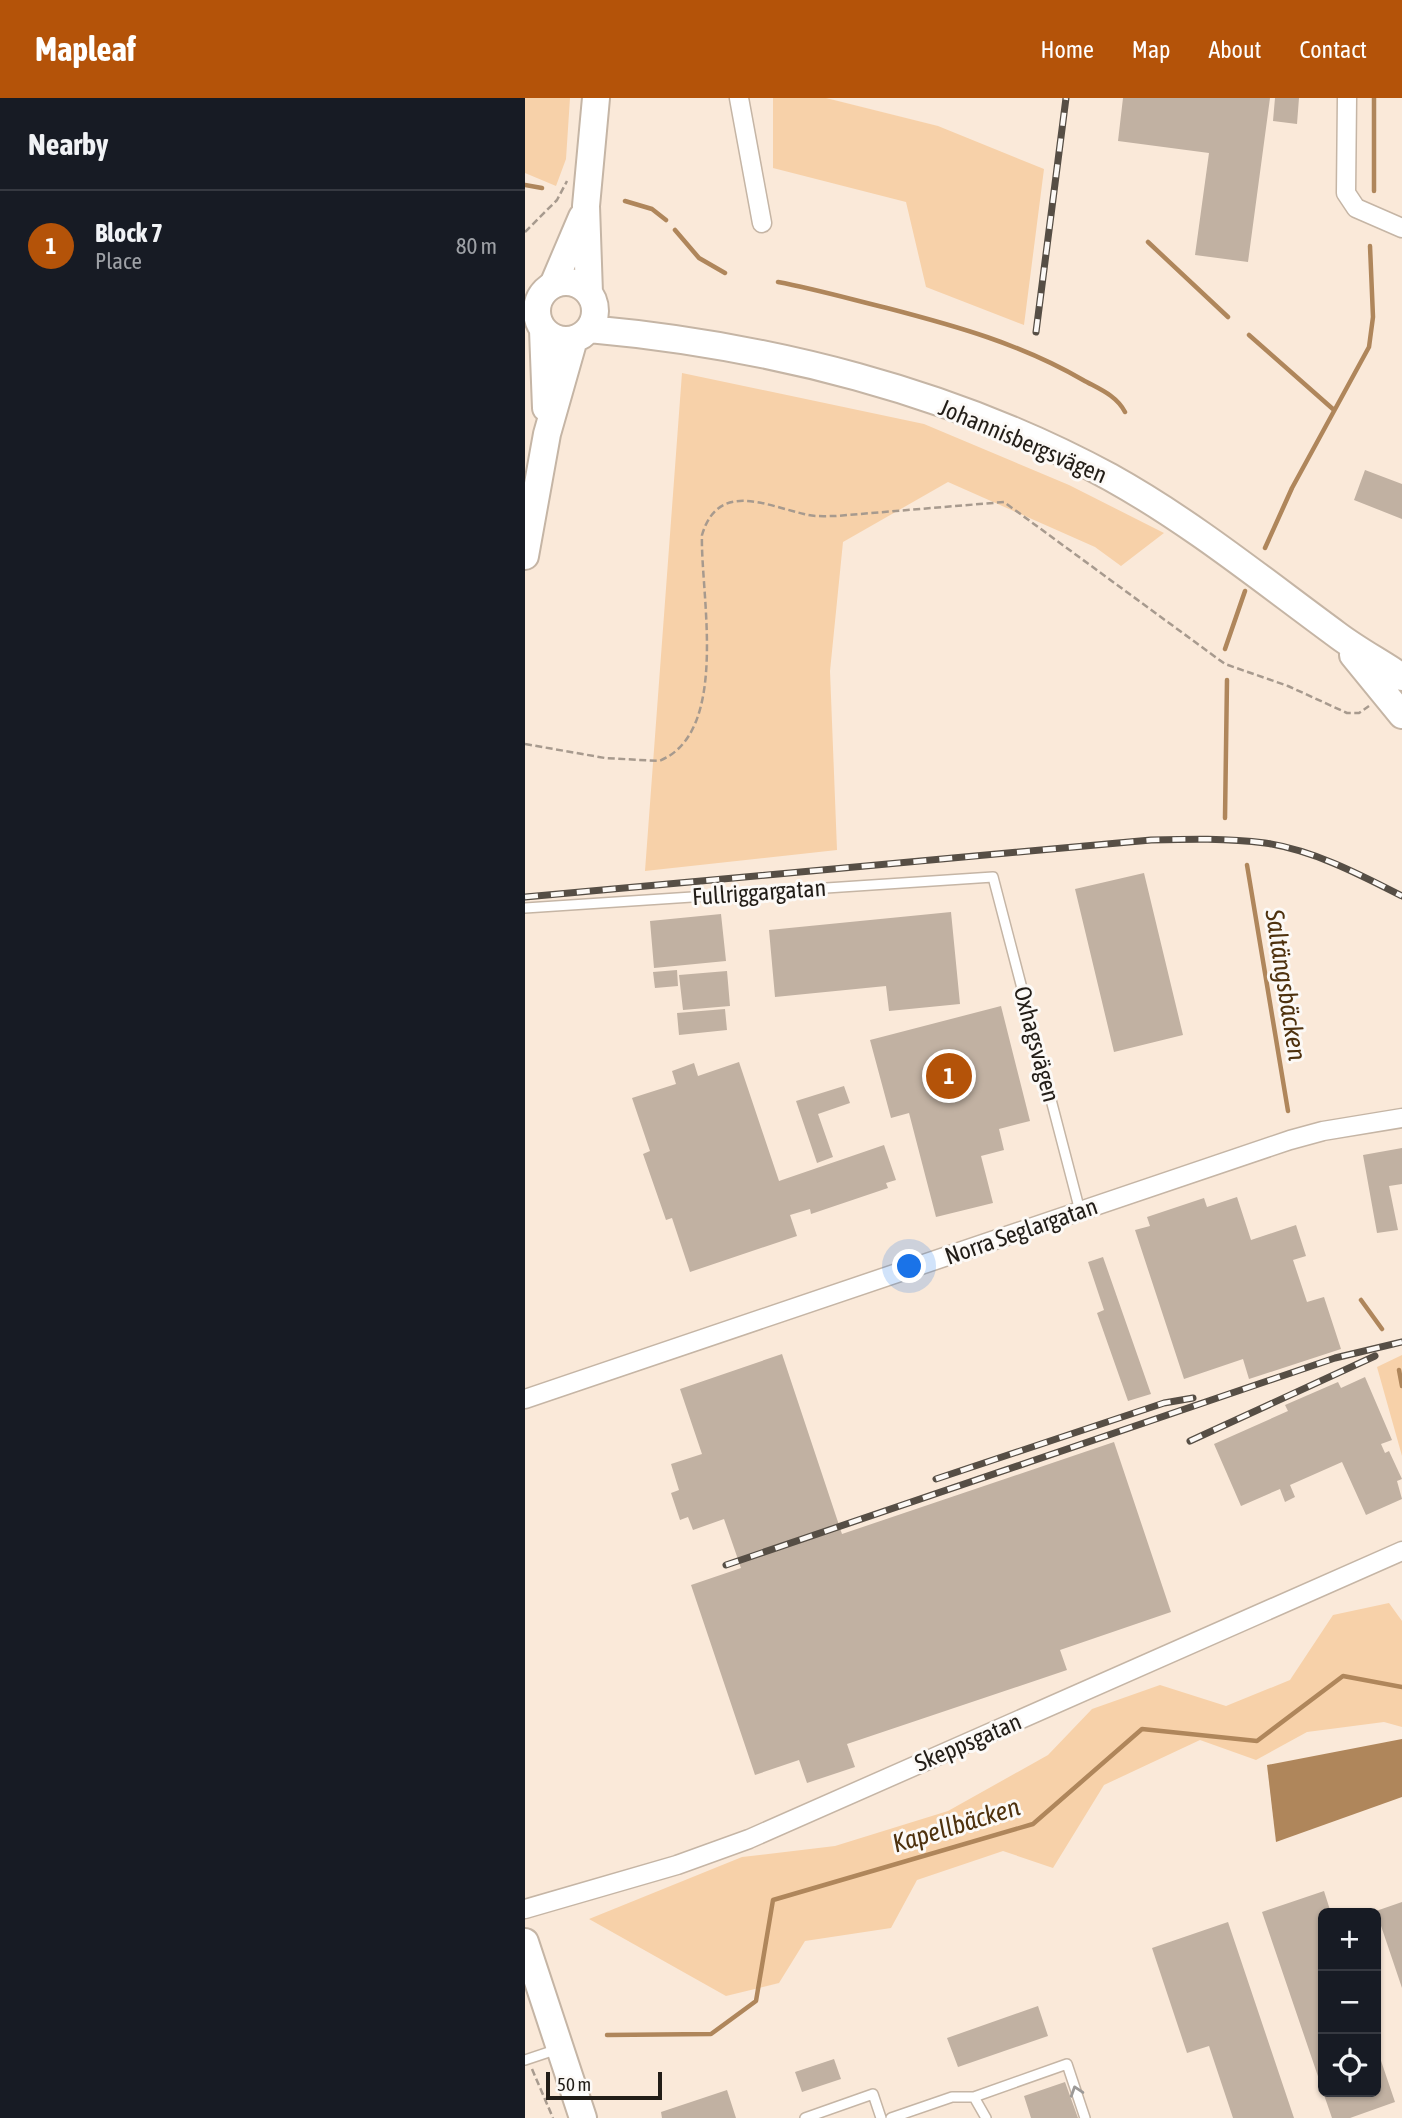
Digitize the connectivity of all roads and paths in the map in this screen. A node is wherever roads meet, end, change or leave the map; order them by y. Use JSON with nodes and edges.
{"nodes":[{"id":1,"x":596,"y":98,"type":"edge"},
{"id":2,"x":739,"y":98,"type":"edge"},
{"id":3,"x":1347,"y":98,"type":"edge"},
{"id":4,"x":568,"y":178,"type":"dead end"},
{"id":5,"x":586,"y":206,"type":"junction"},
{"id":6,"x":762,"y":223,"type":"dead end"},
{"id":7,"x":1402,"y":228,"type":"edge"},
{"id":8,"x":525,"y":232,"type":"edge"},
{"id":9,"x":538,"y":305,"type":"edge"},
{"id":10,"x":587,"y":316,"type":"junction"},
{"id":11,"x":547,"y":433,"type":"junction"},
{"id":12,"x":525,"y":556,"type":"edge"},
{"id":13,"x":1392,"y":684,"type":"edge"},
{"id":14,"x":1402,"y":715,"type":"edge"},
{"id":15,"x":525,"y":744,"type":"edge"},
{"id":16,"x":993,"y":877,"type":"joint"},
{"id":17,"x":525,"y":908,"type":"edge"},
{"id":18,"x":1402,"y":1118,"type":"edge"},
{"id":19,"x":1080,"y":1211,"type":"junction"},
{"id":20,"x":525,"y":1399,"type":"edge"},
{"id":21,"x":1402,"y":1550,"type":"edge"},
{"id":22,"x":525,"y":1909,"type":"edge"},
{"id":23,"x":525,"y":1942,"type":"edge"},
{"id":24,"x":560,"y":2048,"type":"junction"},
{"id":25,"x":527,"y":2059,"type":"edge"},
{"id":26,"x":974,"y":2097,"type":"junction"},
{"id":27,"x":553,"y":2118,"type":"edge"},
{"id":28,"x":583,"y":2118,"type":"edge"},
{"id":29,"x":806,"y":2118,"type":"edge"},
{"id":30,"x":881,"y":2118,"type":"edge"},
{"id":31,"x":891,"y":2118,"type":"edge"},
{"id":32,"x":986,"y":2118,"type":"edge"},
{"id":33,"x":1085,"y":2118,"type":"edge"}],
"edges":[{"from":1,"to":5,"type":"main road"},
{"from":2,"to":6,"type":"street"},
{"from":3,"to":7,"type":"street"},
{"from":4,"to":8,"type":"path"},
{"from":5,"to":9,"type":"main road"},
{"from":5,"to":10,"type":"main road"},
{"from":9,"to":10,"type":"main road"},
{"from":9,"to":10,"type":"main road"},
{"from":9,"to":11,"type":"main road"},
{"from":10,"to":11,"type":"main road"},
{"from":10,"to":13,"type":"main road","name":"Johannisbergsvägen"},
{"from":11,"to":12,"type":"main road"},
{"from":13,"to":14,"type":"main road","name":"Johannisbergsvägen"},
{"from":13,"to":15,"type":"path"},
{"from":16,"to":17,"type":"lane","name":"Fullriggargatan"},
{"from":16,"to":19,"type":"lane","name":"Oxhagsvägen"},
{"from":18,"to":19,"type":"street","name":"Norra Seglargatan"},
{"from":19,"to":20,"type":"street","name":"Norra Seglargatan"},
{"from":21,"to":22,"type":"street","name":"Skeppsgatan"},
{"from":23,"to":24,"type":"main road"},
{"from":24,"to":25,"type":"lane"},
{"from":24,"to":28,"type":"main road"},
{"from":25,"to":27,"type":"path"},
{"from":26,"to":31,"type":"lane"},
{"from":26,"to":32,"type":"lane"},
{"from":33,"to":26,"type":"lane","one_way":true},
{"from":29,"to":30,"type":"lane"}]}
